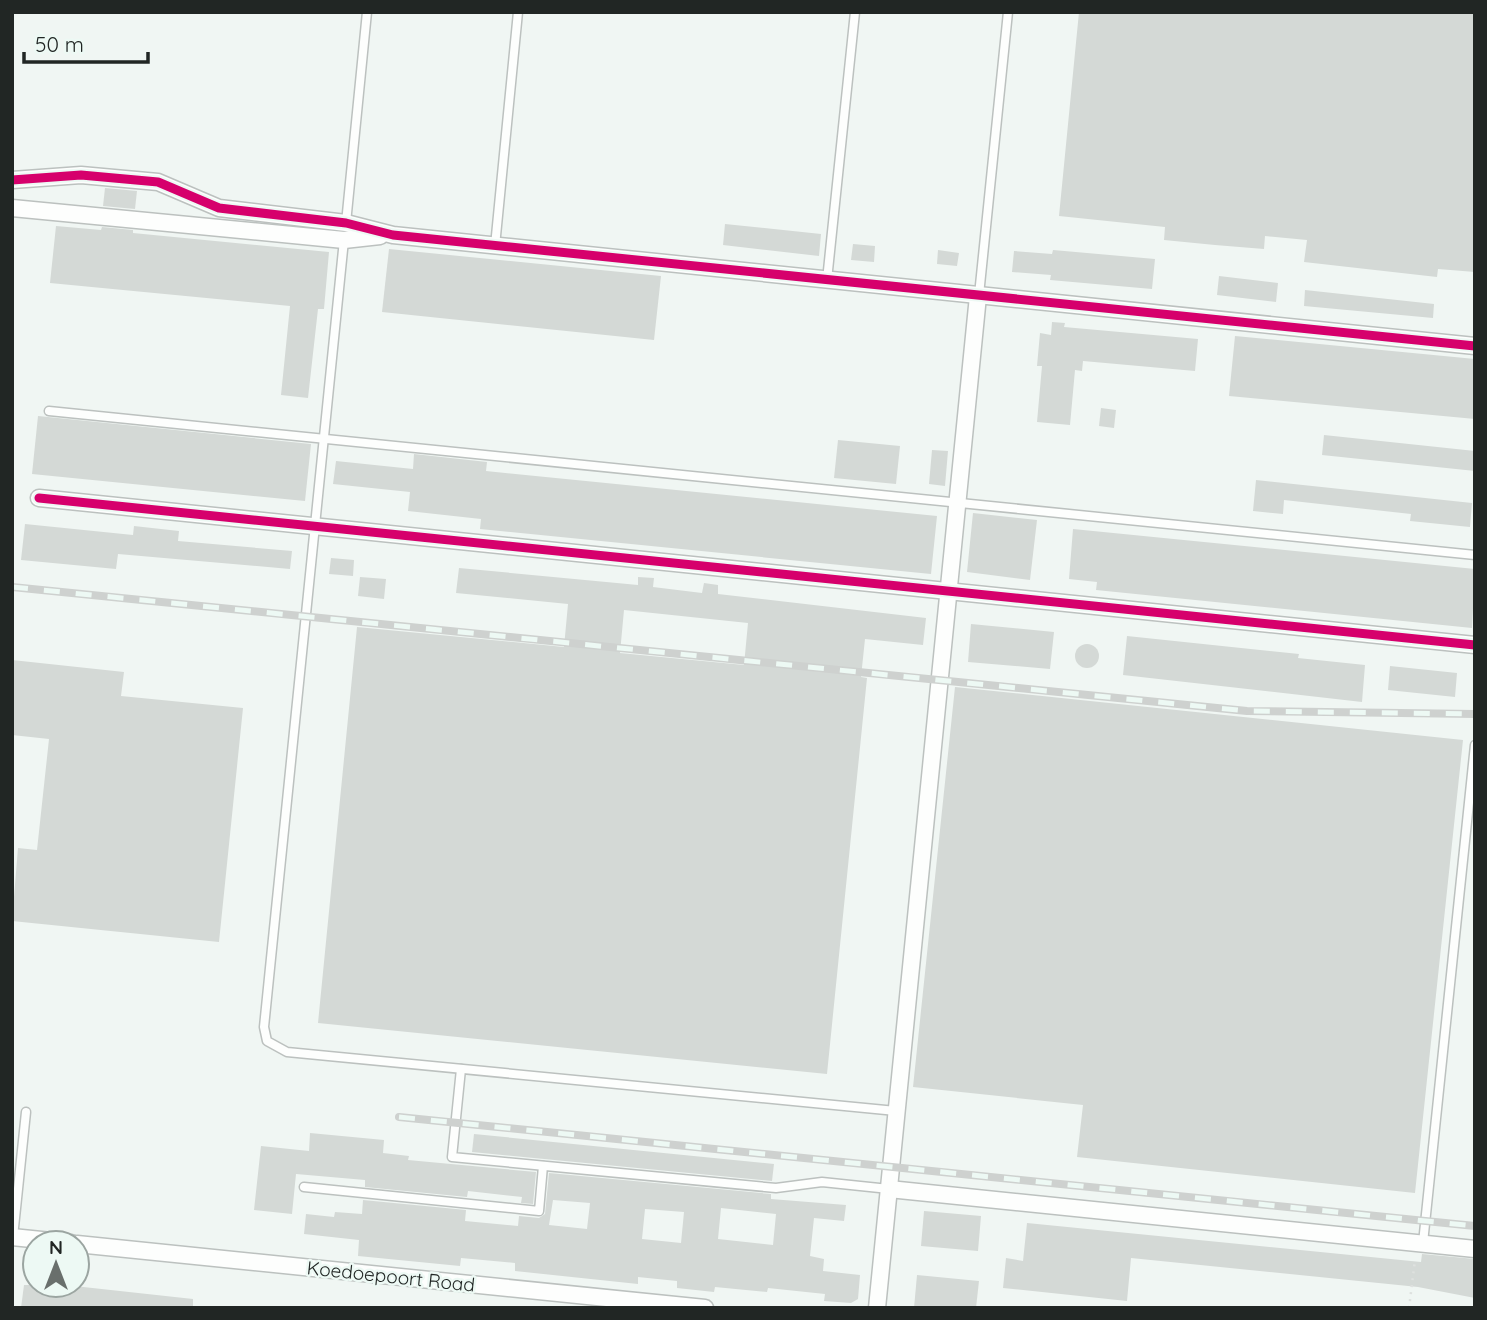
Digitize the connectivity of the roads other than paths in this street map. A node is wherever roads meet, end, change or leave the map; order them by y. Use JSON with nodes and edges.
{"nodes":[{"id":1,"x":368,"y":12,"type":"edge"},
{"id":2,"x":519,"y":12,"type":"edge"},
{"id":3,"x":855,"y":12,"type":"edge"},
{"id":4,"x":1008,"y":12,"type":"edge"},
{"id":5,"x":12,"y":180,"type":"edge"},
{"id":6,"x":12,"y":208,"type":"edge"},
{"id":7,"x":345,"y":231,"type":"junction"},
{"id":8,"x":495,"y":246,"type":"junction"},
{"id":9,"x":827,"y":280,"type":"junction"},
{"id":10,"x":978,"y":296,"type":"junction"},
{"id":11,"x":1475,"y":346,"type":"edge"},
{"id":12,"x":49,"y":411,"type":"dead end"},
{"id":13,"x":324,"y":439,"type":"junction"},
{"id":14,"x":39,"y":498,"type":"dead end"},
{"id":15,"x":956,"y":504,"type":"junction"},
{"id":16,"x":315,"y":526,"type":"junction"},
{"id":17,"x":1475,"y":555,"type":"edge"},
{"id":18,"x":947,"y":592,"type":"junction"},
{"id":19,"x":1475,"y":645,"type":"edge"},
{"id":20,"x":1475,"y":745,"type":"edge"},
{"id":21,"x":460,"y":1069,"type":"junction"},
{"id":22,"x":896,"y":1111,"type":"junction"},
{"id":23,"x":26,"y":1112,"type":"dead end"},
{"id":24,"x":543,"y":1166,"type":"junction"},
{"id":25,"x":304,"y":1187,"type":"dead end"},
{"id":26,"x":889,"y":1189,"type":"junction"},
{"id":27,"x":13,"y":1237,"type":"edge"},
{"id":28,"x":1420,"y":1243,"type":"junction"},
{"id":29,"x":91,"y":1245,"type":"edge"},
{"id":30,"x":1475,"y":1248,"type":"edge"},
{"id":31,"x":705,"y":1308,"type":"edge"},
{"id":32,"x":877,"y":1308,"type":"edge"}],
"edges":[{"from":1,"to":7,"type":"lane"},
{"from":2,"to":8,"type":"lane"},
{"from":3,"to":9,"type":"lane"},
{"from":4,"to":10,"type":"lane"},
{"from":5,"to":7,"type":"street"},
{"from":6,"to":7,"type":"street"},
{"from":7,"to":8,"type":"street"},
{"from":7,"to":13,"type":"lane"},
{"from":8,"to":9,"type":"street"},
{"from":9,"to":10,"type":"street"},
{"from":10,"to":11,"type":"street"},
{"from":10,"to":15,"type":"street"},
{"from":12,"to":13,"type":"lane"},
{"from":13,"to":15,"type":"lane"},
{"from":13,"to":16,"type":"lane"},
{"from":14,"to":16,"type":"street"},
{"from":15,"to":17,"type":"lane"},
{"from":15,"to":18,"type":"street"},
{"from":16,"to":18,"type":"street"},
{"from":16,"to":21,"type":"lane"},
{"from":18,"to":19,"type":"street"},
{"from":18,"to":22,"type":"street"},
{"from":20,"to":28,"type":"lane"},
{"from":21,"to":22,"type":"lane"},
{"from":21,"to":24,"type":"lane"},
{"from":22,"to":26,"type":"street"},
{"from":23,"to":27,"type":"lane"},
{"from":24,"to":25,"type":"lane"},
{"from":24,"to":26,"type":"lane"},
{"from":26,"to":28,"type":"street"},
{"from":26,"to":32,"type":"street"},
{"from":28,"to":30,"type":"street"},
{"from":29,"to":31,"type":"street","name":"Koedoepoort Road"}]}
